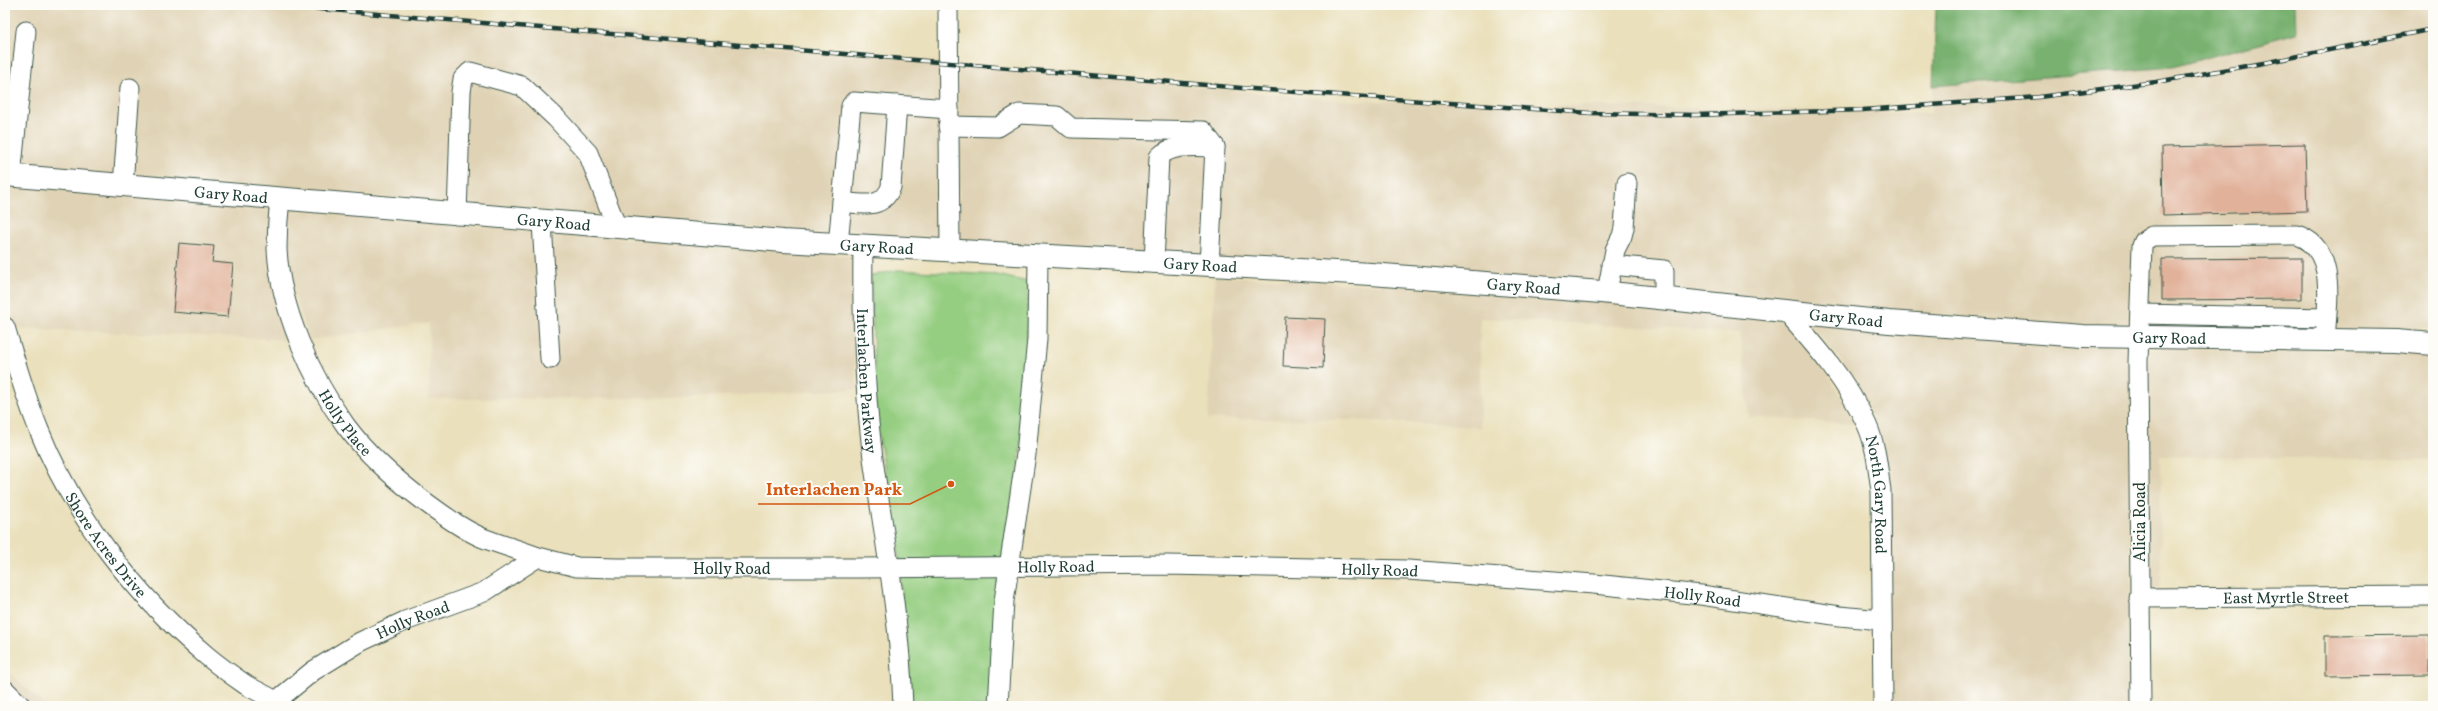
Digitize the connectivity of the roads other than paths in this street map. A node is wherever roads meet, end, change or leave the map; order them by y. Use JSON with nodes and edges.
{"nodes":[{"id":1,"x":948,"y":5,"type":"edge"},
{"id":2,"x":26,"y":31,"type":"dead end"},
{"id":3,"x":130,"y":88,"type":"dead end"},
{"id":4,"x":897,"y":105,"type":"junction"},
{"id":5,"x":949,"y":118,"type":"junction"},
{"id":6,"x":1215,"y":147,"type":"junction"},
{"id":7,"x":8,"y":175,"type":"edge"},
{"id":8,"x":1627,"y":183,"type":"dead end"},
{"id":9,"x":123,"y":185,"type":"junction"},
{"id":10,"x":280,"y":198,"type":"junction"},
{"id":11,"x":842,"y":202,"type":"junction"},
{"id":12,"x":457,"y":215,"type":"junction"},
{"id":13,"x":542,"y":222,"type":"junction"},
{"id":14,"x":617,"y":228,"type":"junction"},
{"id":15,"x":838,"y":244,"type":"junction"},
{"id":16,"x":863,"y":246,"type":"junction"},
{"id":17,"x":950,"y":251,"type":"junction"},
{"id":18,"x":1038,"y":257,"type":"junction"},
{"id":19,"x":1154,"y":263,"type":"junction"},
{"id":20,"x":1611,"y":265,"type":"junction"},
{"id":21,"x":1209,"y":266,"type":"junction"},
{"id":22,"x":1607,"y":292,"type":"junction"},
{"id":23,"x":1664,"y":298,"type":"junction"},
{"id":24,"x":1785,"y":311,"type":"junction"},
{"id":25,"x":2141,"y":314,"type":"junction"},
{"id":26,"x":2236,"y":316,"type":"junction"},
{"id":27,"x":2326,"y":318,"type":"junction"},
{"id":28,"x":5,"y":327,"type":"edge"},
{"id":29,"x":2433,"y":336,"type":"edge"},
{"id":30,"x":2140,"y":337,"type":"junction"},
{"id":31,"x":2237,"y":339,"type":"junction"},
{"id":32,"x":2326,"y":340,"type":"junction"},
{"id":33,"x":2396,"y":341,"type":"junction"},
{"id":34,"x":2433,"y":344,"type":"edge"},
{"id":35,"x":550,"y":359,"type":"dead end"},
{"id":36,"x":538,"y":557,"type":"junction"},
{"id":37,"x":1009,"y":566,"type":"junction"},
{"id":38,"x":891,"y":568,"type":"junction"},
{"id":39,"x":2433,"y":596,"type":"edge"},
{"id":40,"x":2140,"y":598,"type":"junction"},
{"id":41,"x":1881,"y":620,"type":"junction"},
{"id":42,"x":5,"y":690,"type":"edge"},
{"id":43,"x":276,"y":704,"type":"edge"},
{"id":44,"x":21,"y":706,"type":"edge"},
{"id":45,"x":903,"y":706,"type":"edge"},
{"id":46,"x":998,"y":706,"type":"edge"},
{"id":47,"x":1883,"y":706,"type":"edge"},
{"id":48,"x":2140,"y":706,"type":"edge"}],
"edges":[{"from":1,"to":5,"type":"street"},
{"from":2,"to":7,"type":"street"},
{"from":3,"to":9,"type":"street"},
{"from":4,"to":5,"type":"street"},
{"from":4,"to":11,"type":"street"},
{"from":4,"to":11,"type":"street"},
{"from":5,"to":6,"type":"street"},
{"from":5,"to":17,"type":"street"},
{"from":6,"to":19,"type":"street"},
{"from":6,"to":21,"type":"street"},
{"from":7,"to":9,"type":"main road","name":"Gary Road"},
{"from":8,"to":20,"type":"street"},
{"from":9,"to":10,"type":"main road","name":"Gary Road"},
{"from":10,"to":12,"type":"main road","name":"Gary Road"},
{"from":10,"to":36,"type":"street","name":"Holly Place"},
{"from":11,"to":15,"type":"street"},
{"from":12,"to":13,"type":"main road","name":"Gary Road"},
{"from":12,"to":14,"type":"street"},
{"from":13,"to":14,"type":"main road","name":"Gary Road"},
{"from":13,"to":35,"type":"street"},
{"from":14,"to":15,"type":"main road","name":"Gary Road"},
{"from":15,"to":16,"type":"main road","name":"Gary Road"},
{"from":16,"to":17,"type":"main road","name":"Gary Road"},
{"from":16,"to":38,"type":"street","name":"Interlachen Parkway"},
{"from":17,"to":18,"type":"main road","name":"Gary Road"},
{"from":18,"to":19,"type":"main road","name":"Gary Road"},
{"from":18,"to":37,"type":"street"},
{"from":19,"to":21,"type":"main road","name":"Gary Road"},
{"from":20,"to":22,"type":"street"},
{"from":20,"to":23,"type":"street"},
{"from":21,"to":22,"type":"main road","name":"Gary Road"},
{"from":22,"to":23,"type":"main road","name":"Gary Road"},
{"from":23,"to":24,"type":"main road","name":"Gary Road"},
{"from":24,"to":30,"type":"main road","name":"Gary Road"},
{"from":24,"to":41,"type":"street","name":"North Gary Road"},
{"from":25,"to":26,"type":"street"},
{"from":25,"to":27,"type":"street","name":"Alicia Road"},
{"from":25,"to":30,"type":"street","name":"Alicia Road"},
{"from":26,"to":27,"type":"street"},
{"from":26,"to":31,"type":"street"},
{"from":27,"to":32,"type":"street"},
{"from":28,"to":43,"type":"street","name":"Shore Acres Drive"},
{"from":29,"to":33,"type":"main road"},
{"from":30,"to":31,"type":"main road","name":"Gary Road"},
{"from":30,"to":40,"type":"street","name":"Alicia Road"},
{"from":31,"to":32,"type":"main road","name":"Gary Road"},
{"from":32,"to":33,"type":"main road","name":"Gary Road"},
{"from":33,"to":34,"type":"main road"},
{"from":36,"to":38,"type":"street","name":"Holly Road"},
{"from":36,"to":43,"type":"street","name":"Holly Road"},
{"from":37,"to":38,"type":"street","name":"Holly Road"},
{"from":37,"to":41,"type":"street","name":"Holly Road"},
{"from":37,"to":46,"type":"street"},
{"from":38,"to":45,"type":"street","name":"Interlachen Parkway"},
{"from":39,"to":40,"type":"street","name":"East Myrtle Street"},
{"from":40,"to":48,"type":"street","name":"Alicia Road"},
{"from":41,"to":47,"type":"street","name":"North Gary Road"},
{"from":42,"to":44,"type":"street"}]}
